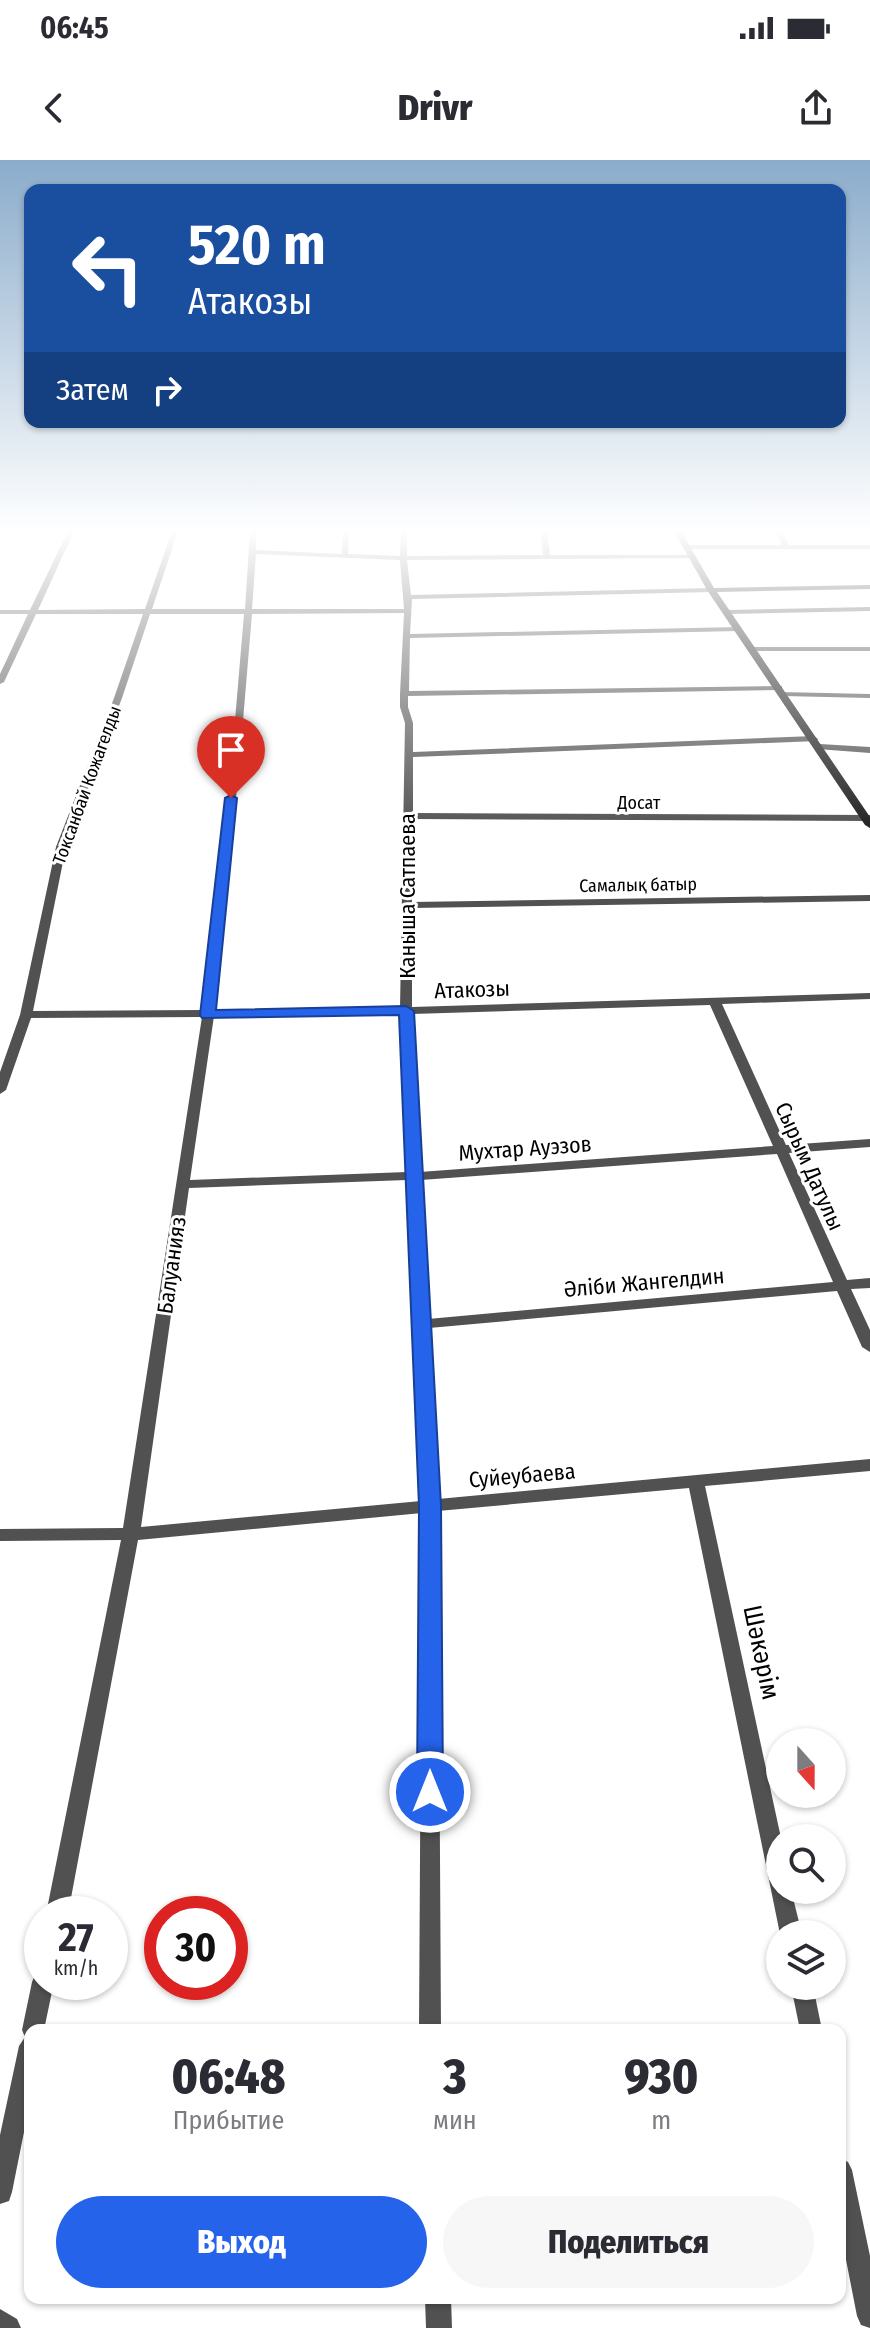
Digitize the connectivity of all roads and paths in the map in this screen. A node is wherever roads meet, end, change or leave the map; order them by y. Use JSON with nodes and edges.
{"nodes":[{"id":1,"x":23,"y":632,"type":"edge"},
{"id":2,"x":140,"y":632,"type":"edge"},
{"id":3,"x":245,"y":632,"type":"edge"},
{"id":4,"x":407,"y":632,"type":"edge"},
{"id":5,"x":588,"y":632,"type":"edge"},
{"id":6,"x":740,"y":632,"type":"edge"},
{"id":7,"x":407,"y":636,"type":"junction"},
{"id":8,"x":751,"y":649,"type":"junction"},
{"id":9,"x":870,"y":649,"type":"edge"},
{"id":10,"x":0,"y":682,"type":"edge"},
{"id":11,"x":781,"y":691,"type":"junction"},
{"id":12,"x":404,"y":694,"type":"junction"},
{"id":13,"x":870,"y":696,"type":"edge"},
{"id":14,"x":817,"y":743,"type":"junction"},
{"id":15,"x":870,"y":750,"type":"edge"},
{"id":16,"x":408,"y":755,"type":"junction"},
{"id":17,"x":407,"y":816,"type":"junction"},
{"id":18,"x":869,"y":821,"type":"edge"},
{"id":19,"x":870,"y":898,"type":"edge"},
{"id":20,"x":407,"y":905,"type":"junction"},
{"id":21,"x":870,"y":996,"type":"edge"},
{"id":22,"x":715,"y":1002,"type":"junction"},
{"id":23,"x":406,"y":1011,"type":"junction"},
{"id":24,"x":26,"y":1015,"type":"junction"},
{"id":25,"x":208,"y":1015,"type":"junction"},
{"id":26,"x":0,"y":1090,"type":"edge"},
{"id":27,"x":870,"y":1143,"type":"edge"},
{"id":28,"x":781,"y":1149,"type":"junction"},
{"id":29,"x":414,"y":1176,"type":"junction"},
{"id":30,"x":183,"y":1184,"type":"junction"},
{"id":31,"x":870,"y":1283,"type":"edge"},
{"id":32,"x":841,"y":1286,"type":"junction"},
{"id":33,"x":421,"y":1324,"type":"junction"},
{"id":34,"x":870,"y":1347,"type":"edge"},
{"id":35,"x":870,"y":1465,"type":"edge"},
{"id":36,"x":696,"y":1481,"type":"junction"},
{"id":37,"x":430,"y":1506,"type":"junction"},
{"id":38,"x":131,"y":1534,"type":"junction"},
{"id":39,"x":0,"y":1535,"type":"edge"},
{"id":40,"x":768,"y":1824,"type":"edge"},
{"id":41,"x":61,"y":1896,"type":"edge"},
{"id":42,"x":39,"y":2000,"type":"edge"},
{"id":43,"x":805,"y":2000,"type":"edge"},
{"id":44,"x":34,"y":2024,"type":"edge"},
{"id":45,"x":430,"y":2024,"type":"edge"},
{"id":46,"x":810,"y":2024,"type":"edge"},
{"id":47,"x":24,"y":2073,"type":"edge"},
{"id":48,"x":1,"y":2178,"type":"edge"},
{"id":49,"x":846,"y":2199,"type":"edge"},
{"id":50,"x":438,"y":2304,"type":"edge"},
{"id":51,"x":870,"y":2316,"type":"edge"},
{"id":52,"x":0,"y":2322,"type":"edge"},
{"id":53,"x":8,"y":2328,"type":"edge"},
{"id":54,"x":439,"y":2328,"type":"edge"}],
"edges":[{"from":1,"to":10,"type":"street"},
{"from":2,"to":24,"type":"street","name":"Токсанбай Кожагелды"},
{"from":3,"to":25,"type":"street","name":"Балуанияз"},
{"from":4,"to":7,"type":"street","name":"Каныша Сатпаева"},
{"from":5,"to":7,"type":"street"},
{"from":6,"to":8,"type":"street"},
{"from":7,"to":12,"type":"street","name":"Каныша Сатпаева"},
{"from":8,"to":9,"type":"street"},
{"from":8,"to":11,"type":"street"},
{"from":11,"to":12,"type":"street"},
{"from":11,"to":13,"type":"street"},
{"from":11,"to":14,"type":"street"},
{"from":12,"to":16,"type":"street","name":"Каныша Сатпаева"},
{"from":14,"to":15,"type":"street"},
{"from":14,"to":16,"type":"street"},
{"from":14,"to":18,"type":"street"},
{"from":16,"to":17,"type":"street","name":"Каныша Сатпаева"},
{"from":17,"to":18,"type":"street","name":"Досат"},
{"from":17,"to":20,"type":"street","name":"Каныша Сатпаева"},
{"from":19,"to":20,"type":"street","name":"Самалық батыр"},
{"from":20,"to":23,"type":"street","name":"Каныша Сатпаева"},
{"from":21,"to":22,"type":"street","name":"Атакозы"},
{"from":22,"to":23,"type":"street","name":"Атакозы"},
{"from":22,"to":28,"type":"street","name":"Сырым Датулы"},
{"from":23,"to":25,"type":"street","name":"Атакозы"},
{"from":23,"to":29,"type":"street","name":"Каныша Сатпаева"},
{"from":24,"to":25,"type":"street","name":"Атакозы"},
{"from":24,"to":26,"type":"street","name":"Токсанбай Кожагелды"},
{"from":25,"to":30,"type":"street","name":"Балуанияз"},
{"from":27,"to":28,"type":"street","name":"Мухтар Ауэзов"},
{"from":28,"to":29,"type":"street","name":"Мухтар Ауэзов"},
{"from":28,"to":32,"type":"street","name":"Сырым Датулы"},
{"from":29,"to":30,"type":"street","name":"Мухтар Ауэзов"},
{"from":29,"to":33,"type":"street","name":"Каныша Сатпаева"},
{"from":30,"to":38,"type":"street","name":"Балуанияз"},
{"from":31,"to":32,"type":"street","name":"Әліби Жангелдин"},
{"from":32,"to":33,"type":"street","name":"Әліби Жангелдин"},
{"from":32,"to":34,"type":"street","name":"Сырым Датулы"},
{"from":33,"to":37,"type":"street","name":"Каныша Сатпаева"},
{"from":35,"to":36,"type":"street","name":"Суйеубаева"},
{"from":36,"to":37,"type":"street","name":"Суйеубаева"},
{"from":36,"to":40,"type":"street","name":"Шәкәрім"},
{"from":37,"to":38,"type":"street","name":"Суйеубаева"},
{"from":37,"to":45,"type":"street","name":"Каныша Сатпаева"},
{"from":38,"to":39,"type":"street","name":"Суйеубаева"},
{"from":38,"to":41,"type":"street","name":"Балуанияз"},
{"from":42,"to":44,"type":"street"},
{"from":43,"to":46,"type":"street"},
{"from":47,"to":48,"type":"street"},
{"from":49,"to":51,"type":"street"},
{"from":50,"to":54,"type":"street"},
{"from":52,"to":53,"type":"street"}]}
